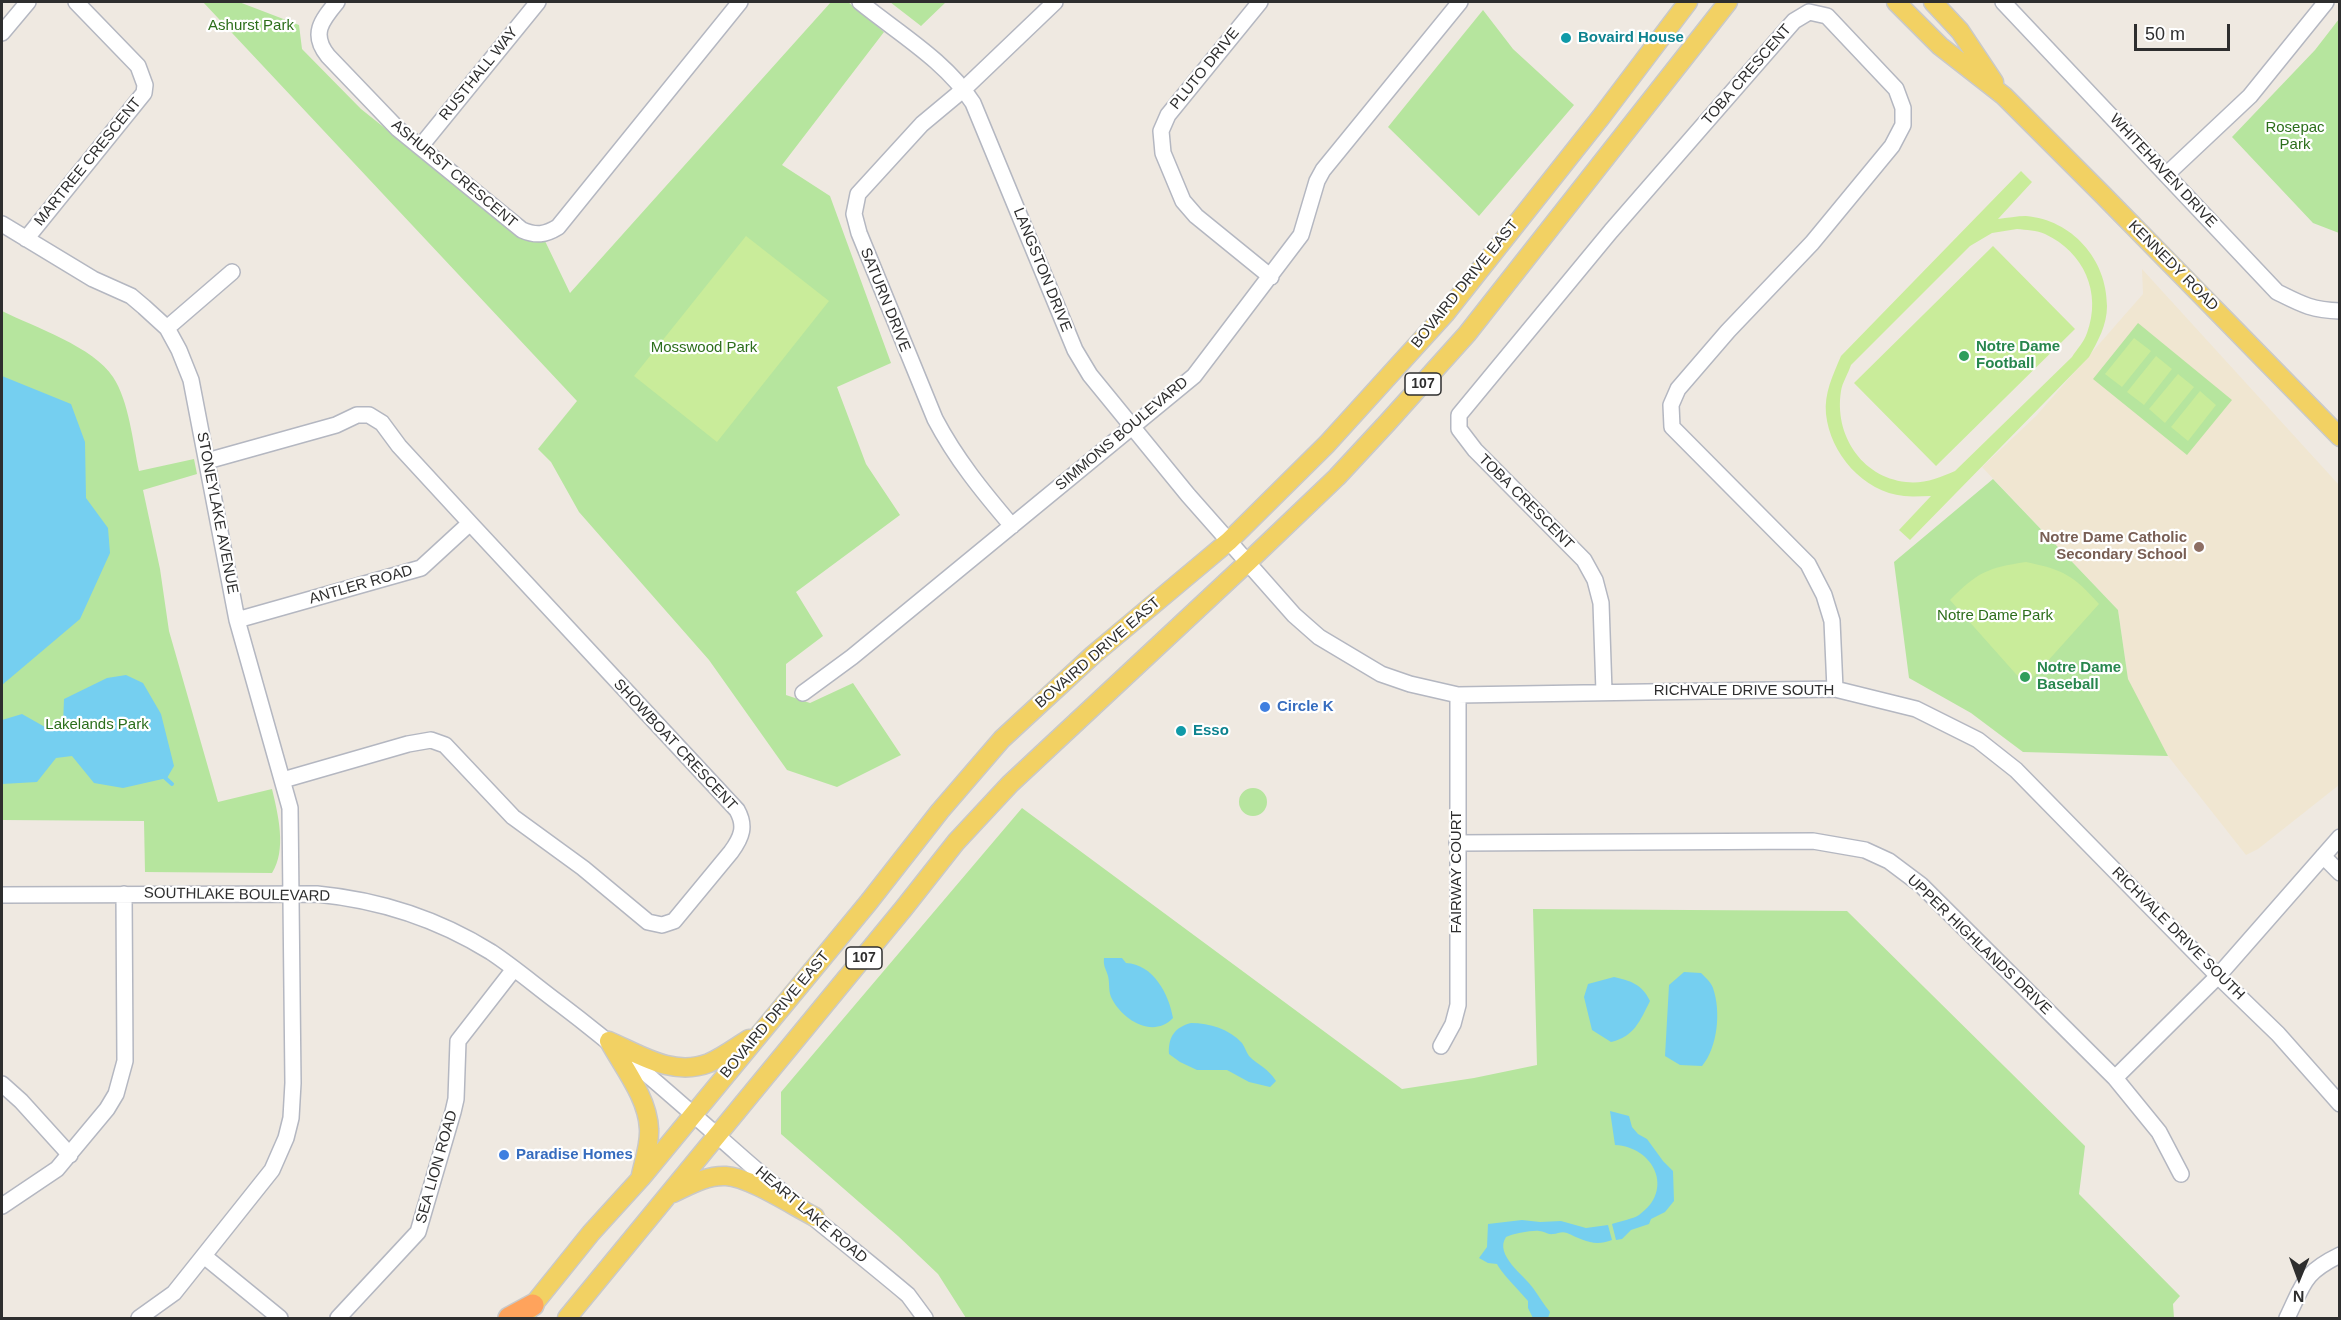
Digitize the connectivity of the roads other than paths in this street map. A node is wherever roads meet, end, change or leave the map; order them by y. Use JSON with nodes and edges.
{"nodes":[{"id":1,"x":28,"y":2,"type":"edge"},
{"id":2,"x":76,"y":2,"type":"edge"},
{"id":3,"x":337,"y":2,"type":"edge"},
{"id":4,"x":538,"y":2,"type":"edge"},
{"id":5,"x":740,"y":2,"type":"edge"},
{"id":6,"x":860,"y":2,"type":"edge"},
{"id":7,"x":1055,"y":2,"type":"edge"},
{"id":8,"x":1260,"y":2,"type":"edge"},
{"id":9,"x":1460,"y":2,"type":"edge"},
{"id":10,"x":1688,"y":2,"type":"edge"},
{"id":11,"x":1728,"y":2,"type":"edge"},
{"id":12,"x":1896,"y":2,"type":"edge"},
{"id":13,"x":1933,"y":2,"type":"edge"},
{"id":14,"x":2003,"y":2,"type":"edge"},
{"id":15,"x":2326,"y":2,"type":"edge"},
{"id":16,"x":2,"y":33,"type":"edge"},
{"id":17,"x":964,"y":89,"type":"junction"},
{"id":18,"x":2004,"y":96,"type":"junction"},
{"id":19,"x":420,"y":147,"type":"junction"},
{"id":20,"x":2166,"y":174,"type":"junction"},
{"id":21,"x":2,"y":224,"type":"edge"},
{"id":22,"x":26,"y":239,"type":"junction"},
{"id":23,"x":232,"y":272,"type":"dead end"},
{"id":24,"x":1271,"y":277,"type":"junction"},
{"id":25,"x":2340,"y":311,"type":"edge"},
{"id":26,"x":167,"y":328,"type":"junction"},
{"id":27,"x":1131,"y":425,"type":"junction"},
{"id":28,"x":2340,"y":437,"type":"edge"},
{"id":29,"x":207,"y":461,"type":"junction"},
{"id":30,"x":470,"y":523,"type":"junction"},
{"id":31,"x":1012,"y":526,"type":"junction"},
{"id":32,"x":1229,"y":541,"type":"junction"},
{"id":33,"x":1248,"y":562,"type":"junction"},
{"id":34,"x":237,"y":620,"type":"junction"},
{"id":35,"x":1835,"y":689,"type":"junction"},
{"id":36,"x":1604,"y":692,"type":"junction"},
{"id":37,"x":802,"y":693,"type":"dead end"},
{"id":38,"x":1458,"y":695,"type":"junction"},
{"id":39,"x":284,"y":780,"type":"junction"},
{"id":40,"x":2340,"y":837,"type":"edge"},
{"id":41,"x":1457,"y":843,"type":"junction"},
{"id":42,"x":2323,"y":856,"type":"junction"},
{"id":43,"x":2340,"y":873,"type":"edge"},
{"id":44,"x":292,"y":893,"type":"junction"},
{"id":45,"x":124,"y":894,"type":"junction"},
{"id":46,"x":2,"y":895,"type":"edge"},
{"id":47,"x":514,"y":969,"type":"junction"},
{"id":48,"x":2218,"y":976,"type":"junction"},
{"id":49,"x":761,"y":1032,"type":"junction"},
{"id":50,"x":609,"y":1041,"type":"junction"},
{"id":51,"x":1441,"y":1046,"type":"dead end"},
{"id":52,"x":2115,"y":1078,"type":"junction"},
{"id":53,"x":2,"y":1084,"type":"edge"},
{"id":54,"x":2340,"y":1104,"type":"edge"},
{"id":55,"x":693,"y":1114,"type":"junction"},
{"id":56,"x":717,"y":1135,"type":"junction"},
{"id":57,"x":70,"y":1155,"type":"junction"},
{"id":58,"x":2181,"y":1174,"type":"dead end"},
{"id":59,"x":641,"y":1178,"type":"junction"},
{"id":60,"x":669,"y":1194,"type":"junction"},
{"id":61,"x":2,"y":1206,"type":"edge"},
{"id":62,"x":814,"y":1217,"type":"junction"},
{"id":63,"x":2340,"y":1255,"type":"edge"},
{"id":64,"x":204,"y":1256,"type":"junction"},
{"id":65,"x":527,"y":1312,"type":"edge"},
{"id":66,"x":139,"y":1318,"type":"edge"},
{"id":67,"x":280,"y":1318,"type":"edge"},
{"id":68,"x":338,"y":1318,"type":"edge"},
{"id":69,"x":509,"y":1318,"type":"edge"},
{"id":70,"x":567,"y":1318,"type":"edge"},
{"id":71,"x":925,"y":1318,"type":"edge"},
{"id":72,"x":2287,"y":1318,"type":"edge"}],
"edges":[{"from":1,"to":16,"type":"street"},
{"from":2,"to":22,"type":"street","name":"MARTREE CRESCENT"},
{"from":3,"to":19,"type":"street","name":"ASHURST CRESCENT"},
{"from":4,"to":19,"type":"street","name":"RUSTHALL WAY"},
{"from":5,"to":19,"type":"street","name":"ASHURST CRESCENT"},
{"from":6,"to":17,"type":"street","name":"LANGSTON DRIVE"},
{"from":7,"to":17,"type":"street"},
{"from":8,"to":24,"type":"street","name":"PLUTO DRIVE"},
{"from":9,"to":24,"type":"street","name":"SIMMONS BOULEVARD"},
{"from":10,"to":32,"type":"main road","name":"BOVAIRD DRIVE EAST","number":"107"},
{"from":11,"to":33,"type":"main road","name":"BOVAIRD DRIVE EAST","number":"107"},
{"from":12,"to":18,"type":"main road"},
{"from":13,"to":18,"type":"main road"},
{"from":14,"to":20,"type":"street","name":"WHITEHAVEN DRIVE"},
{"from":15,"to":20,"type":"street"},
{"from":17,"to":27,"type":"street","name":"LANGSTON DRIVE"},
{"from":17,"to":31,"type":"street","name":"SATURN DRIVE"},
{"from":18,"to":28,"type":"main road","name":"KENNEDY ROAD"},
{"from":20,"to":25,"type":"street","name":"WHITEHAVEN DRIVE"},
{"from":21,"to":22,"type":"street","name":"STONEYLAKE AVENUE"},
{"from":22,"to":26,"type":"street","name":"STONEYLAKE AVENUE"},
{"from":23,"to":26,"type":"street"},
{"from":24,"to":27,"type":"street","name":"SIMMONS BOULEVARD"},
{"from":26,"to":29,"type":"street","name":"STONEYLAKE AVENUE"},
{"from":27,"to":31,"type":"street","name":"SIMMONS BOULEVARD"},
{"from":27,"to":32,"type":"street","name":"LANGSTON DRIVE"},
{"from":29,"to":30,"type":"street","name":"SHOWBOAT CRESCENT"},
{"from":29,"to":34,"type":"street","name":"STONEYLAKE AVENUE"},
{"from":30,"to":34,"type":"street","name":"ANTLER ROAD"},
{"from":30,"to":39,"type":"street","name":"SHOWBOAT CRESCENT"},
{"from":31,"to":37,"type":"street","name":"SIMMONS BOULEVARD"},
{"from":32,"to":33,"type":"street","name":"LANGSTON DRIVE"},
{"from":32,"to":49,"type":"main road","name":"BOVAIRD DRIVE EAST","number":"107"},
{"from":33,"to":38,"type":"street","name":"RICHVALE DRIVE SOUTH"},
{"from":33,"to":56,"type":"main road","name":"BOVAIRD DRIVE EAST","number":"107"},
{"from":34,"to":39,"type":"street","name":"STONEYLAKE AVENUE"},
{"from":35,"to":36,"type":"street","name":"RICHVALE DRIVE SOUTH"},
{"from":35,"to":36,"type":"street","name":"TOBA CRESCENT"},
{"from":35,"to":48,"type":"street","name":"RICHVALE DRIVE SOUTH"},
{"from":36,"to":38,"type":"street","name":"RICHVALE DRIVE SOUTH"},
{"from":38,"to":41,"type":"street","name":"FAIRWAY COURT"},
{"from":39,"to":44,"type":"street","name":"STONEYLAKE AVENUE"},
{"from":40,"to":42,"type":"street"},
{"from":41,"to":51,"type":"street","name":"FAIRWAY COURT"},
{"from":41,"to":52,"type":"street","name":"UPPER HIGHLANDS DRIVE"},
{"from":42,"to":43,"type":"street"},
{"from":42,"to":48,"type":"street"},
{"from":44,"to":45,"type":"street","name":"SOUTHLAKE BOULEVARD"},
{"from":44,"to":47,"type":"street","name":"SOUTHLAKE BOULEVARD"},
{"from":44,"to":64,"type":"street","name":"STONEYLAKE AVENUE"},
{"from":45,"to":46,"type":"street","name":"SOUTHLAKE BOULEVARD"},
{"from":45,"to":57,"type":"street"},
{"from":47,"to":50,"type":"street","name":"SOUTHLAKE BOULEVARD"},
{"from":47,"to":68,"type":"street","name":"SEA LION ROAD"},
{"from":48,"to":52,"type":"street"},
{"from":48,"to":54,"type":"street","name":"RICHVALE DRIVE SOUTH"},
{"from":49,"to":50,"type":"main road"},
{"from":49,"to":55,"type":"main road","name":"BOVAIRD DRIVE EAST","number":"107"},
{"from":50,"to":55,"type":"street","name":"SOUTHLAKE BOULEVARD"},
{"from":50,"to":59,"type":"main road"},
{"from":52,"to":58,"type":"street","name":"UPPER HIGHLANDS DRIVE"},
{"from":53,"to":57,"type":"street"},
{"from":55,"to":56,"type":"street","name":"HEART LAKE ROAD"},
{"from":55,"to":59,"type":"main road","name":"BOVAIRD DRIVE EAST","number":"107"},
{"from":56,"to":60,"type":"main road","name":"BOVAIRD DRIVE EAST","number":"107"},
{"from":56,"to":62,"type":"street","name":"HEART LAKE ROAD"},
{"from":57,"to":61,"type":"street"},
{"from":59,"to":65,"type":"main road","name":"BOVAIRD DRIVE EAST","number":"107"},
{"from":60,"to":62,"type":"main road"},
{"from":60,"to":70,"type":"main road","name":"BOVAIRD DRIVE EAST","number":"107"},
{"from":62,"to":71,"type":"street","name":"HEART LAKE ROAD"},
{"from":63,"to":72,"type":"street"},
{"from":64,"to":66,"type":"street","name":"STONEYLAKE AVENUE"},
{"from":64,"to":67,"type":"street"},
{"from":65,"to":69,"type":"highway"}]}
